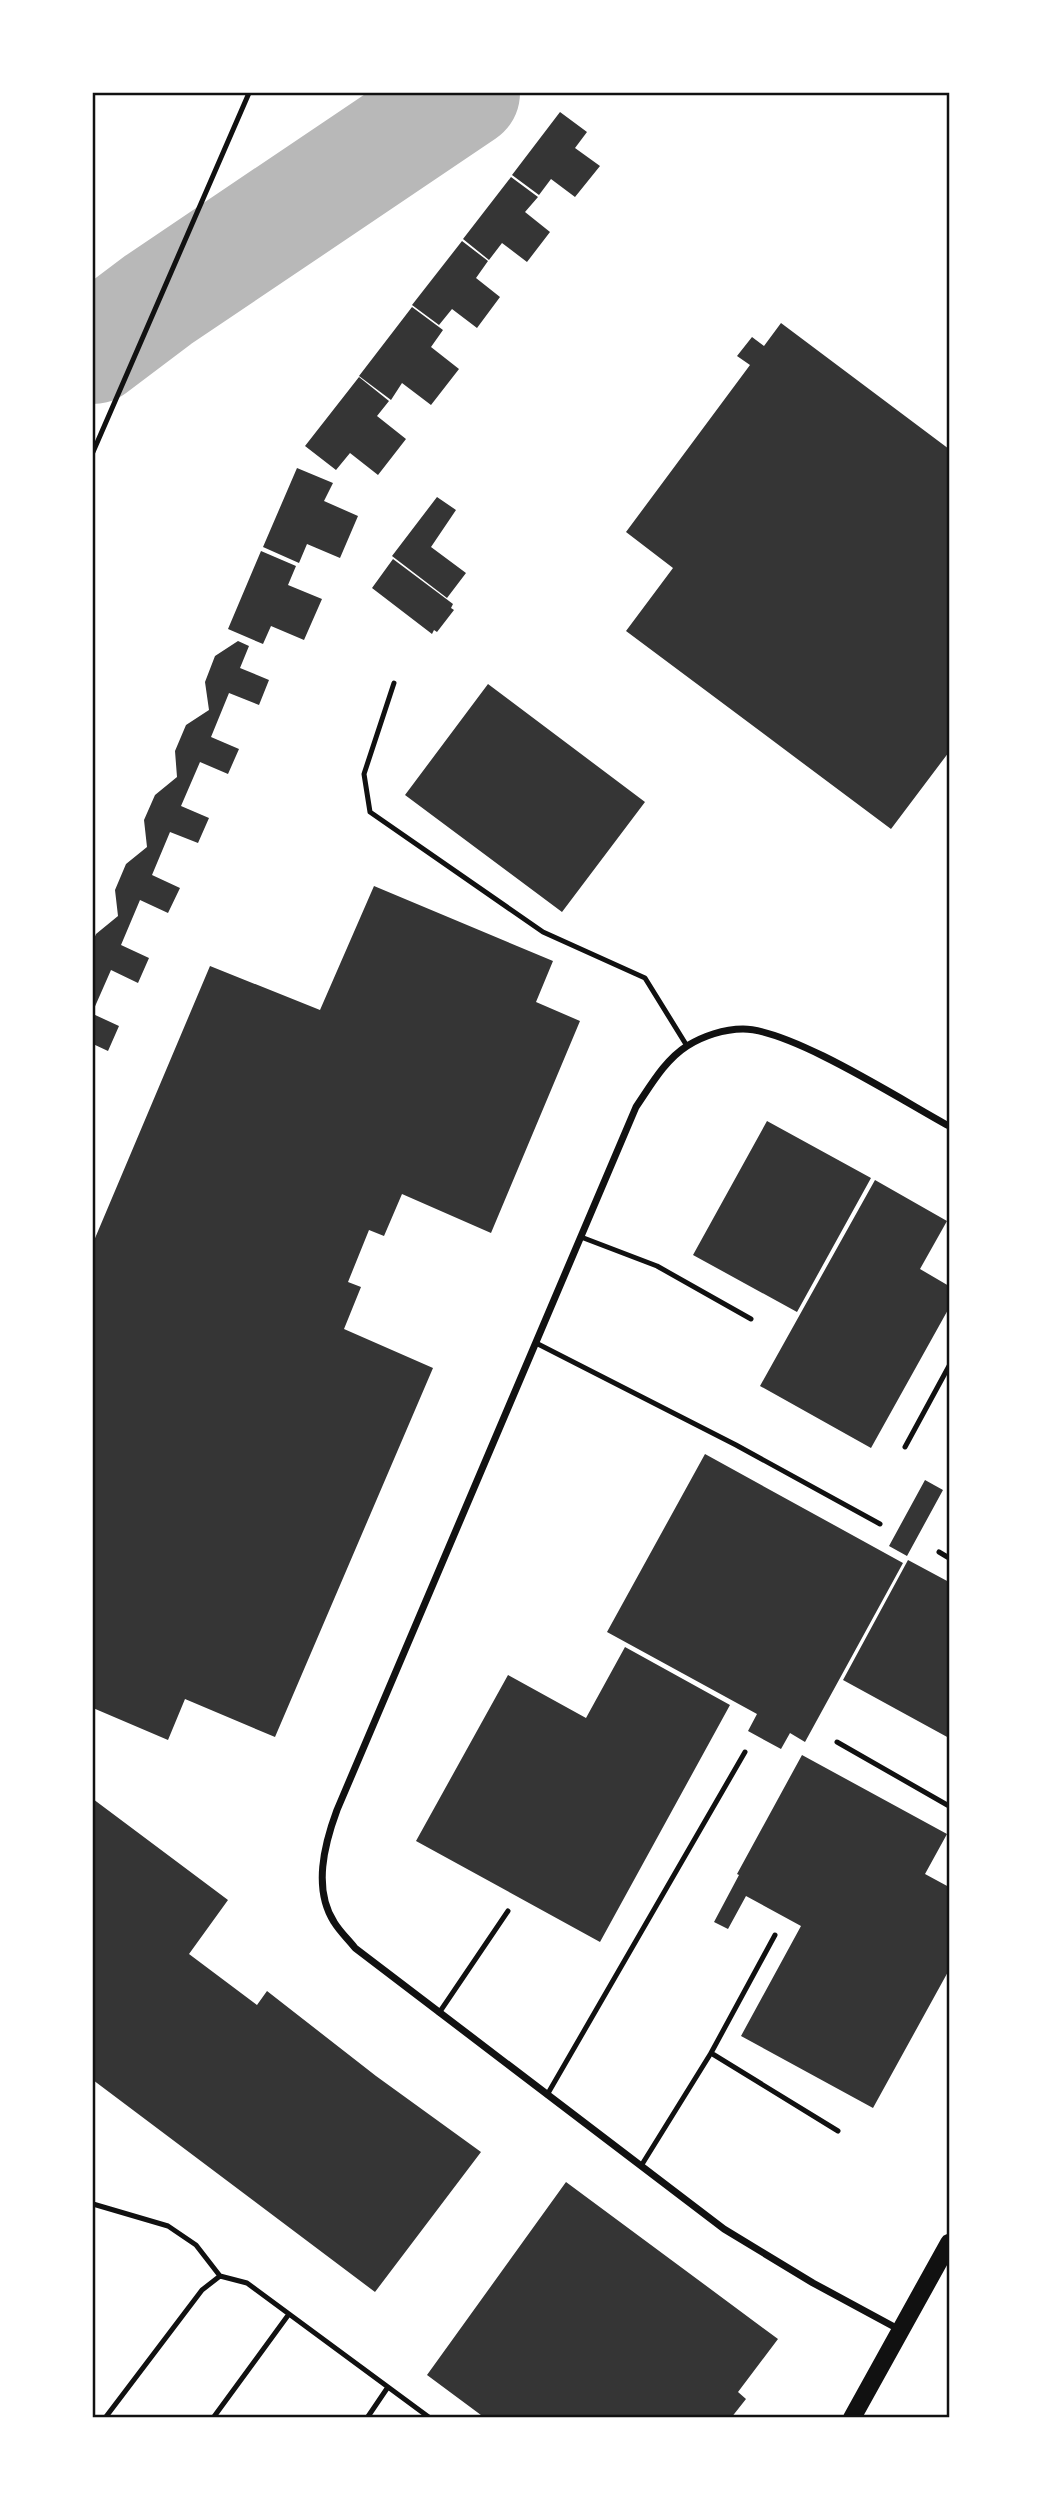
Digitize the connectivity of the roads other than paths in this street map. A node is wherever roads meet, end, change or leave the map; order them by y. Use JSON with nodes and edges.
{"nodes":[{"id":1,"x":248,"y":93,"type":"edge"},
{"id":2,"x":93,"y":452,"type":"edge"},
{"id":3,"x":394,"y":684,"type":"dead end"},
{"id":4,"x":687,"y":1046,"type":"junction"},
{"id":5,"x":949,"y":1126,"type":"edge"},
{"id":6,"x":581,"y":1237,"type":"junction"},
{"id":7,"x":751,"y":1319,"type":"dead end"},
{"id":8,"x":536,"y":1343,"type":"junction"},
{"id":9,"x":949,"y":1366,"type":"edge"},
{"id":10,"x":905,"y":1447,"type":"dead end"},
{"id":11,"x":880,"y":1524,"type":"dead end"},
{"id":12,"x":939,"y":1552,"type":"dead end"},
{"id":13,"x":949,"y":1558,"type":"edge"},
{"id":14,"x":837,"y":1742,"type":"dead end"},
{"id":15,"x":744,"y":1752,"type":"dead end"},
{"id":16,"x":949,"y":1806,"type":"edge"},
{"id":17,"x":508,"y":1911,"type":"dead end"},
{"id":18,"x":775,"y":1935,"type":"dead end"},
{"id":19,"x":439,"y":2013,"type":"junction"},
{"id":20,"x":711,"y":2053,"type":"junction"},
{"id":21,"x":547,"y":2095,"type":"junction"},
{"id":22,"x":838,"y":2131,"type":"dead end"},
{"id":23,"x":641,"y":2166,"type":"junction"},
{"id":24,"x":93,"y":2204,"type":"edge"},
{"id":25,"x":949,"y":2243,"type":"edge"},
{"id":26,"x":220,"y":2276,"type":"junction"},
{"id":27,"x":289,"y":2314,"type":"junction"},
{"id":28,"x":901,"y":2330,"type":"junction"},
{"id":29,"x":388,"y":2387,"type":"junction"},
{"id":30,"x":105,"y":2418,"type":"edge"},
{"id":31,"x":213,"y":2418,"type":"edge"},
{"id":32,"x":367,"y":2418,"type":"edge"},
{"id":33,"x":430,"y":2418,"type":"edge"},
{"id":34,"x":852,"y":2418,"type":"edge"}],
"edges":[{"from":1,"to":2,"type":"lane"},
{"from":3,"to":4,"type":"lane"},
{"from":4,"to":5,"type":"street"},
{"from":4,"to":6,"type":"street"},
{"from":6,"to":7,"type":"lane"},
{"from":6,"to":8,"type":"street"},
{"from":8,"to":11,"type":"lane"},
{"from":8,"to":19,"type":"street"},
{"from":9,"to":10,"type":"lane"},
{"from":12,"to":13,"type":"lane"},
{"from":14,"to":16,"type":"lane"},
{"from":15,"to":21,"type":"lane"},
{"from":17,"to":19,"type":"lane"},
{"from":18,"to":20,"type":"lane"},
{"from":19,"to":21,"type":"street"},
{"from":20,"to":22,"type":"lane"},
{"from":20,"to":23,"type":"lane"},
{"from":21,"to":23,"type":"street"},
{"from":23,"to":28,"type":"street"},
{"from":24,"to":26,"type":"lane"},
{"from":25,"to":28,"type":"main road"},
{"from":26,"to":27,"type":"lane"},
{"from":26,"to":30,"type":"lane"},
{"from":27,"to":29,"type":"lane"},
{"from":27,"to":31,"type":"lane"},
{"from":28,"to":34,"type":"main road"},
{"from":29,"to":32,"type":"lane"},
{"from":29,"to":33,"type":"lane"}]}
